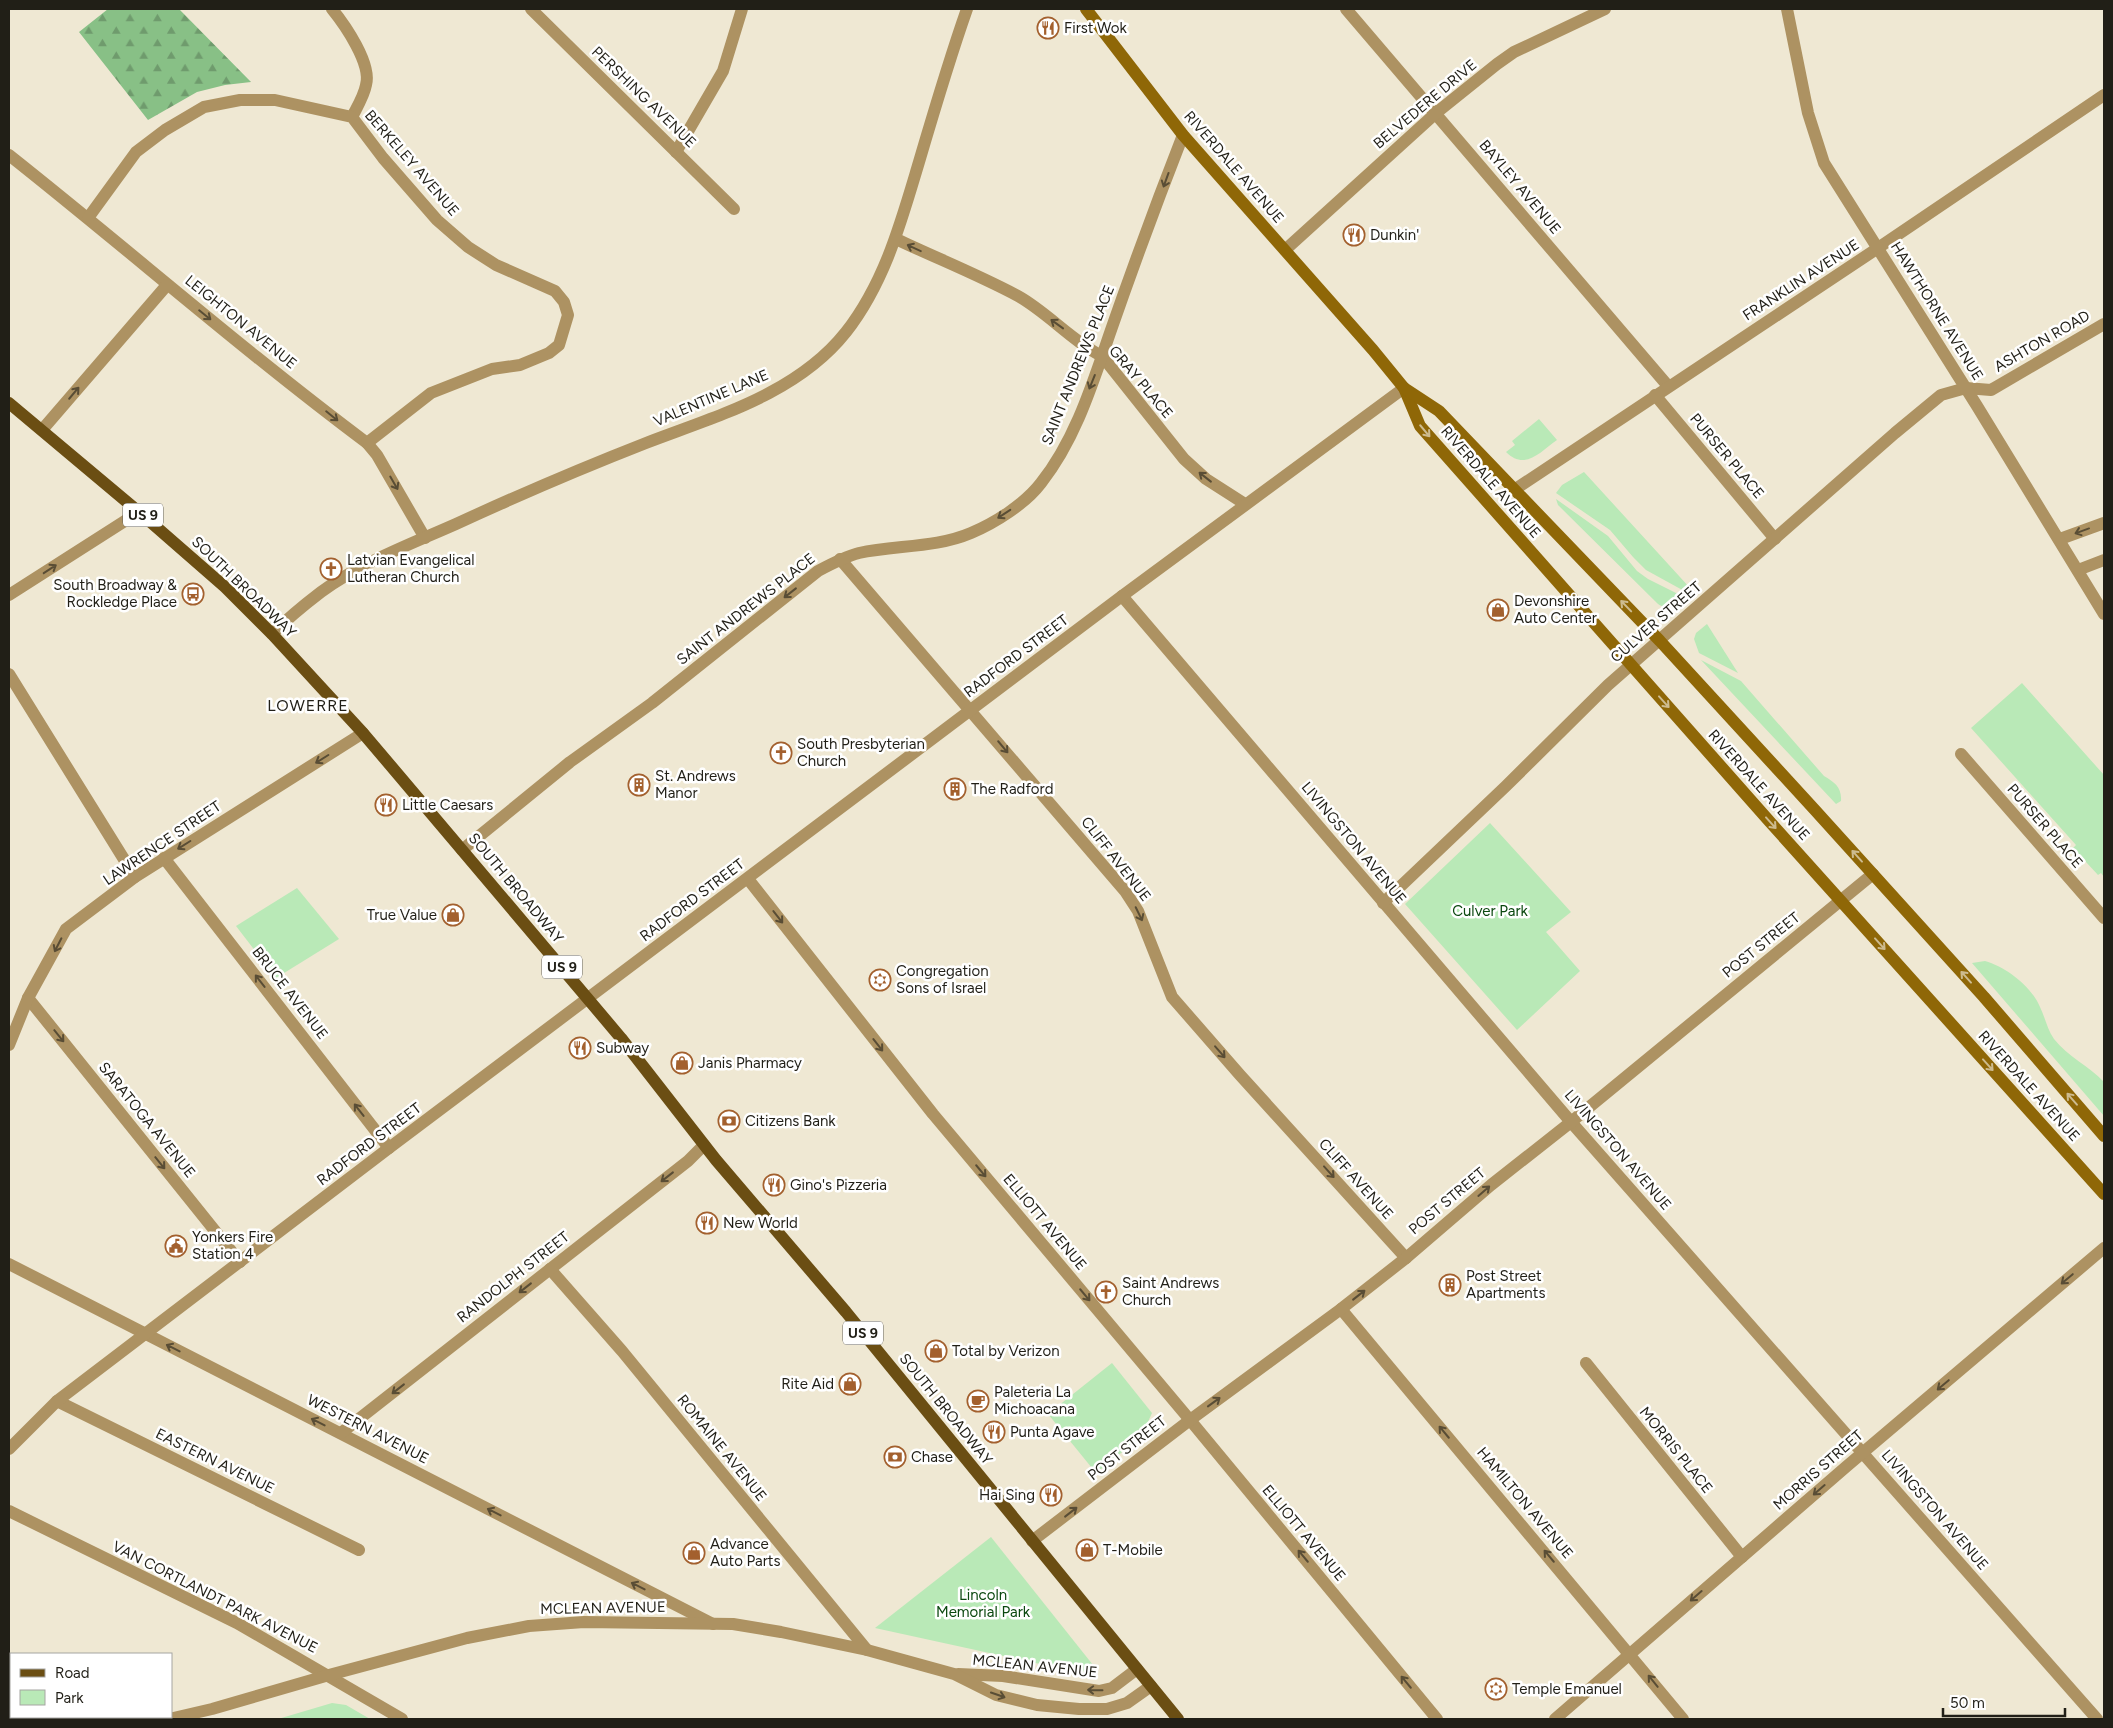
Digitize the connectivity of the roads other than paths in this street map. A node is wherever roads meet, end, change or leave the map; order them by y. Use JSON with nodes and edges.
{"nodes":[{"id":1,"x":332,"y":9,"type":"edge"},
{"id":2,"x":530,"y":9,"type":"edge"},
{"id":3,"x":742,"y":9,"type":"edge"},
{"id":4,"x":967,"y":9,"type":"edge"},
{"id":5,"x":1086,"y":9,"type":"edge"},
{"id":6,"x":1346,"y":9,"type":"edge"},
{"id":7,"x":1605,"y":9,"type":"edge"},
{"id":8,"x":1787,"y":9,"type":"edge"},
{"id":9,"x":2104,"y":95,"type":"edge"},
{"id":10,"x":1436,"y":113,"type":"junction"},
{"id":11,"x":352,"y":117,"type":"junction"},
{"id":12,"x":1183,"y":135,"type":"junction"},
{"id":13,"x":676,"y":152,"type":"junction"},
{"id":14,"x":9,"y":155,"type":"edge"},
{"id":15,"x":734,"y":209,"type":"dead end"},
{"id":16,"x":88,"y":218,"type":"junction"},
{"id":17,"x":896,"y":239,"type":"junction"},
{"id":18,"x":1878,"y":248,"type":"junction"},
{"id":19,"x":1285,"y":250,"type":"junction"},
{"id":20,"x":167,"y":284,"type":"junction"},
{"id":21,"x":2104,"y":324,"type":"edge"},
{"id":22,"x":1102,"y":356,"type":"junction"},
{"id":23,"x":1668,"y":386,"type":"junction"},
{"id":24,"x":1404,"y":388,"type":"junction"},
{"id":25,"x":1966,"y":388,"type":"junction"},
{"id":26,"x":1655,"y":395,"type":"junction"},
{"id":27,"x":9,"y":403,"type":"edge"},
{"id":28,"x":42,"y":430,"type":"junction"},
{"id":29,"x":367,"y":443,"type":"junction"},
{"id":30,"x":1514,"y":490,"type":"junction"},
{"id":31,"x":1245,"y":504,"type":"junction"},
{"id":32,"x":139,"y":512,"type":"junction"},
{"id":33,"x":2104,"y":523,"type":"edge"},
{"id":34,"x":425,"y":538,"type":"junction"},
{"id":35,"x":1775,"y":539,"type":"junction"},
{"id":36,"x":2060,"y":540,"type":"junction"},
{"id":37,"x":840,"y":559,"type":"junction"},
{"id":38,"x":2104,"y":560,"type":"edge"},
{"id":39,"x":2078,"y":570,"type":"junction"},
{"id":40,"x":9,"y":595,"type":"edge"},
{"id":41,"x":1122,"y":596,"type":"junction"},
{"id":42,"x":2104,"y":614,"type":"edge"},
{"id":43,"x":272,"y":634,"type":"junction"},
{"id":44,"x":1660,"y":641,"type":"junction"},
{"id":45,"x":1631,"y":665,"type":"junction"},
{"id":46,"x":9,"y":674,"type":"edge"},
{"id":47,"x":971,"y":710,"type":"junction"},
{"id":48,"x":363,"y":733,"type":"junction"},
{"id":49,"x":1961,"y":754,"type":"dead end"},
{"id":50,"x":462,"y":850,"type":"junction"},
{"id":51,"x":164,"y":858,"type":"junction"},
{"id":52,"x":1873,"y":874,"type":"junction"},
{"id":53,"x":135,"y":877,"type":"junction"},
{"id":54,"x":748,"y":879,"type":"junction"},
{"id":55,"x":1841,"y":900,"type":"junction"},
{"id":56,"x":1384,"y":903,"type":"junction"},
{"id":57,"x":2104,"y":918,"type":"edge"},
{"id":58,"x":28,"y":998,"type":"junction"},
{"id":59,"x":588,"y":998,"type":"junction"},
{"id":60,"x":9,"y":1045,"type":"edge"},
{"id":61,"x":1571,"y":1122,"type":"junction"},
{"id":62,"x":2104,"y":1136,"type":"edge"},
{"id":63,"x":704,"y":1145,"type":"junction"},
{"id":64,"x":389,"y":1148,"type":"junction"},
{"id":65,"x":2104,"y":1194,"type":"edge"},
{"id":66,"x":2104,"y":1248,"type":"edge"},
{"id":67,"x":1406,"y":1258,"type":"junction"},
{"id":68,"x":240,"y":1262,"type":"junction"},
{"id":69,"x":9,"y":1264,"type":"edge"},
{"id":70,"x":550,"y":1269,"type":"junction"},
{"id":71,"x":1341,"y":1309,"type":"junction"},
{"id":72,"x":146,"y":1334,"type":"junction"},
{"id":73,"x":1586,"y":1363,"type":"dead end"},
{"id":74,"x":57,"y":1401,"type":"junction"},
{"id":75,"x":1190,"y":1420,"type":"junction"},
{"id":76,"x":341,"y":1433,"type":"junction"},
{"id":77,"x":9,"y":1448,"type":"edge"},
{"id":78,"x":1863,"y":1452,"type":"junction"},
{"id":79,"x":9,"y":1511,"type":"edge"},
{"id":80,"x":1032,"y":1541,"type":"junction"},
{"id":81,"x":359,"y":1550,"type":"dead end"},
{"id":82,"x":1742,"y":1557,"type":"junction"},
{"id":83,"x":713,"y":1624,"type":"junction"},
{"id":84,"x":867,"y":1650,"type":"junction"},
{"id":85,"x":1630,"y":1654,"type":"junction"},
{"id":86,"x":1137,"y":1669,"type":"junction"},
{"id":87,"x":954,"y":1674,"type":"junction"},
{"id":88,"x":328,"y":1675,"type":"junction"},
{"id":89,"x":1151,"y":1686,"type":"junction"},
{"id":90,"x":212,"y":1709,"type":"junction"},
{"id":91,"x":169,"y":1719,"type":"edge"},
{"id":92,"x":202,"y":1719,"type":"edge"},
{"id":93,"x":402,"y":1719,"type":"edge"},
{"id":94,"x":1178,"y":1719,"type":"edge"},
{"id":95,"x":1437,"y":1719,"type":"edge"},
{"id":96,"x":1554,"y":1719,"type":"edge"},
{"id":97,"x":1683,"y":1719,"type":"edge"},
{"id":98,"x":2097,"y":1719,"type":"edge"}],
"edges":[{"from":1,"to":11,"type":"street"},
{"from":2,"to":13,"type":"street","name":"PERSHING AVENUE"},
{"from":3,"to":13,"type":"street"},
{"from":4,"to":17,"type":"street","name":"VALENTINE LANE"},
{"from":5,"to":12,"type":"main road","name":"RIVERDALE AVENUE"},
{"from":6,"to":10,"type":"street","name":"BAYLEY AVENUE"},
{"from":7,"to":10,"type":"street","name":"BELVEDERE DRIVE"},
{"from":8,"to":18,"type":"street","name":"HAWTHORNE AVENUE"},
{"from":9,"to":18,"type":"street","name":"FRANKLIN AVENUE"},
{"from":10,"to":19,"type":"street","name":"BELVEDERE DRIVE"},
{"from":10,"to":23,"type":"street","name":"BAYLEY AVENUE"},
{"from":11,"to":16,"type":"street","name":"BERKELEY AVENUE"},
{"from":11,"to":29,"type":"street","name":"BERKELEY AVENUE"},
{"from":12,"to":19,"type":"main road","name":"RIVERDALE AVENUE"},
{"from":12,"to":22,"type":"street","name":"SAINT ANDREWS PLACE","one_way":true},
{"from":13,"to":15,"type":"street","name":"PERSHING AVENUE"},
{"from":14,"to":16,"type":"street","name":"LEIGHTON AVENUE"},
{"from":16,"to":20,"type":"street","name":"LEIGHTON AVENUE"},
{"from":22,"to":17,"type":"street","name":"GRAY PLACE","one_way":true},
{"from":17,"to":34,"type":"street","name":"VALENTINE LANE"},
{"from":18,"to":23,"type":"street","name":"FRANKLIN AVENUE"},
{"from":18,"to":25,"type":"street","name":"HAWTHORNE AVENUE"},
{"from":19,"to":24,"type":"main road","name":"RIVERDALE AVENUE"},
{"from":28,"to":20,"type":"street","one_way":true},
{"from":20,"to":29,"type":"street","name":"LEIGHTON AVENUE","one_way":true},
{"from":21,"to":25,"type":"street","name":"ASHTON ROAD"},
{"from":31,"to":22,"type":"street","name":"GRAY PLACE","one_way":true},
{"from":22,"to":37,"type":"street","name":"SAINT ANDREWS PLACE","one_way":true},
{"from":23,"to":26,"type":"street","name":"FRANKLIN AVENUE"},
{"from":24,"to":30,"type":"main road","name":"RIVERDALE AVENUE"},
{"from":24,"to":31,"type":"street","name":"RADFORD STREET"},
{"from":24,"to":45,"type":"main road","name":"RIVERDALE AVENUE","one_way":true},
{"from":25,"to":35,"type":"street","name":"CULVER STREET"},
{"from":25,"to":36,"type":"street","name":"HAWTHORNE AVENUE"},
{"from":26,"to":30,"type":"street","name":"FRANKLIN AVENUE"},
{"from":26,"to":35,"type":"street","name":"PURSER PLACE"},
{"from":27,"to":28,"type":"main road","name":"SOUTH BROADWAY","number":"US 9"},
{"from":28,"to":32,"type":"main road","name":"SOUTH BROADWAY","number":"US 9"},
{"from":29,"to":34,"type":"street","name":"LEIGHTON AVENUE","one_way":true},
{"from":44,"to":30,"type":"main road","name":"RIVERDALE AVENUE","one_way":true},
{"from":31,"to":41,"type":"street","name":"RADFORD STREET"},
{"from":40,"to":32,"type":"street","one_way":true},
{"from":32,"to":43,"type":"main road","name":"SOUTH BROADWAY","number":"US 9"},
{"from":33,"to":36,"type":"street","one_way":true},
{"from":34,"to":43,"type":"street","name":"VALENTINE LANE"},
{"from":35,"to":44,"type":"street","name":"CULVER STREET"},
{"from":36,"to":39,"type":"street","name":"HAWTHORNE AVENUE"},
{"from":37,"to":47,"type":"street","name":"CLIFF AVENUE"},
{"from":37,"to":50,"type":"street","name":"SAINT ANDREWS PLACE","one_way":true},
{"from":38,"to":39,"type":"street"},
{"from":39,"to":42,"type":"street","name":"HAWTHORNE AVENUE"},
{"from":41,"to":47,"type":"street","name":"RADFORD STREET"},
{"from":41,"to":56,"type":"street","name":"LIVINGSTON AVENUE"},
{"from":43,"to":48,"type":"main road","name":"SOUTH BROADWAY","number":"US 9"},
{"from":44,"to":45,"type":"street","name":"CULVER STREET"},
{"from":52,"to":44,"type":"main road","name":"RIVERDALE AVENUE","one_way":true},
{"from":45,"to":55,"type":"main road","name":"RIVERDALE AVENUE","one_way":true},
{"from":45,"to":56,"type":"street","name":"CULVER STREET"},
{"from":46,"to":53,"type":"street"},
{"from":47,"to":54,"type":"street","name":"RADFORD STREET"},
{"from":47,"to":67,"type":"street","name":"CLIFF AVENUE","one_way":true},
{"from":48,"to":50,"type":"main road","name":"SOUTH BROADWAY","number":"US 9"},
{"from":48,"to":51,"type":"street","name":"LAWRENCE STREET","one_way":true},
{"from":49,"to":57,"type":"street","name":"PURSER PLACE"},
{"from":50,"to":59,"type":"main road","name":"SOUTH BROADWAY","number":"US 9"},
{"from":51,"to":53,"type":"street","name":"LAWRENCE STREET"},
{"from":64,"to":51,"type":"street","name":"BRUCE AVENUE","one_way":true},
{"from":52,"to":55,"type":"street","name":"POST STREET"},
{"from":62,"to":52,"type":"main road","name":"RIVERDALE AVENUE","one_way":true},
{"from":53,"to":58,"type":"street","name":"LAWRENCE STREET","one_way":true},
{"from":54,"to":59,"type":"street","name":"RADFORD STREET"},
{"from":54,"to":75,"type":"street","name":"ELLIOTT AVENUE","one_way":true},
{"from":55,"to":61,"type":"street","name":"POST STREET"},
{"from":55,"to":65,"type":"main road","name":"RIVERDALE AVENUE","one_way":true},
{"from":56,"to":61,"type":"street","name":"LIVINGSTON AVENUE"},
{"from":58,"to":60,"type":"street","name":"LAWRENCE STREET"},
{"from":58,"to":68,"type":"street","name":"SARATOGA AVENUE","one_way":true},
{"from":59,"to":63,"type":"main road","name":"SOUTH BROADWAY","number":"US 9"},
{"from":59,"to":64,"type":"street","name":"RADFORD STREET"},
{"from":67,"to":61,"type":"street","name":"POST STREET","one_way":true},
{"from":61,"to":78,"type":"street","name":"LIVINGSTON AVENUE"},
{"from":63,"to":70,"type":"street","name":"RANDOLPH STREET","one_way":true},
{"from":63,"to":80,"type":"main road","name":"SOUTH BROADWAY","number":"US 9"},
{"from":64,"to":68,"type":"street","name":"RADFORD STREET"},
{"from":66,"to":78,"type":"street","name":"MORRIS STREET","one_way":true},
{"from":71,"to":67,"type":"street","name":"POST STREET","one_way":true},
{"from":68,"to":72,"type":"street","name":"RADFORD STREET"},
{"from":69,"to":72,"type":"street","name":"WESTERN AVENUE"},
{"from":70,"to":76,"type":"street","name":"RANDOLPH STREET","one_way":true},
{"from":70,"to":84,"type":"street","name":"ROMAINE AVENUE"},
{"from":75,"to":71,"type":"street","name":"POST STREET","one_way":true},
{"from":85,"to":71,"type":"street","name":"HAMILTON AVENUE","one_way":true},
{"from":72,"to":74,"type":"street","name":"RADFORD STREET"},
{"from":76,"to":72,"type":"street","name":"WESTERN AVENUE","one_way":true},
{"from":73,"to":82,"type":"street","name":"MORRIS PLACE"},
{"from":74,"to":77,"type":"street","name":"RADFORD STREET"},
{"from":74,"to":81,"type":"street","name":"EASTERN AVENUE"},
{"from":80,"to":75,"type":"street","name":"POST STREET","one_way":true},
{"from":95,"to":75,"type":"street","name":"ELLIOTT AVENUE","one_way":true},
{"from":83,"to":76,"type":"street","name":"WESTERN AVENUE","one_way":true},
{"from":78,"to":82,"type":"street","name":"MORRIS STREET","one_way":true},
{"from":78,"to":98,"type":"street","name":"LIVINGSTON AVENUE"},
{"from":79,"to":88,"type":"street","name":"VAN CORTLANDT PARK AVENUE"},
{"from":80,"to":86,"type":"main road","name":"SOUTH BROADWAY","number":"US 9"},
{"from":82,"to":85,"type":"street","name":"MORRIS STREET","one_way":true},
{"from":83,"to":84,"type":"street","name":"MCLEAN AVENUE"},
{"from":83,"to":88,"type":"street","name":"MCLEAN AVENUE"},
{"from":84,"to":87,"type":"street","name":"MCLEAN AVENUE"},
{"from":85,"to":96,"type":"street","name":"MORRIS STREET"},
{"from":97,"to":85,"type":"street","name":"HAMILTON AVENUE","one_way":true},
{"from":86,"to":87,"type":"street","name":"MCLEAN AVENUE","one_way":true},
{"from":86,"to":89,"type":"main road","name":"SOUTH BROADWAY","number":"US 9"},
{"from":87,"to":89,"type":"street","name":"MCLEAN AVENUE","one_way":true},
{"from":88,"to":90,"type":"street","name":"MCLEAN AVENUE"},
{"from":88,"to":93,"type":"street","name":"VAN CORTLANDT PARK AVENUE"},
{"from":89,"to":94,"type":"main road","name":"SOUTH BROADWAY","number":"US 9"},
{"from":90,"to":91,"type":"street","name":"MCLEAN AVENUE"},
{"from":90,"to":92,"type":"street"}]}
